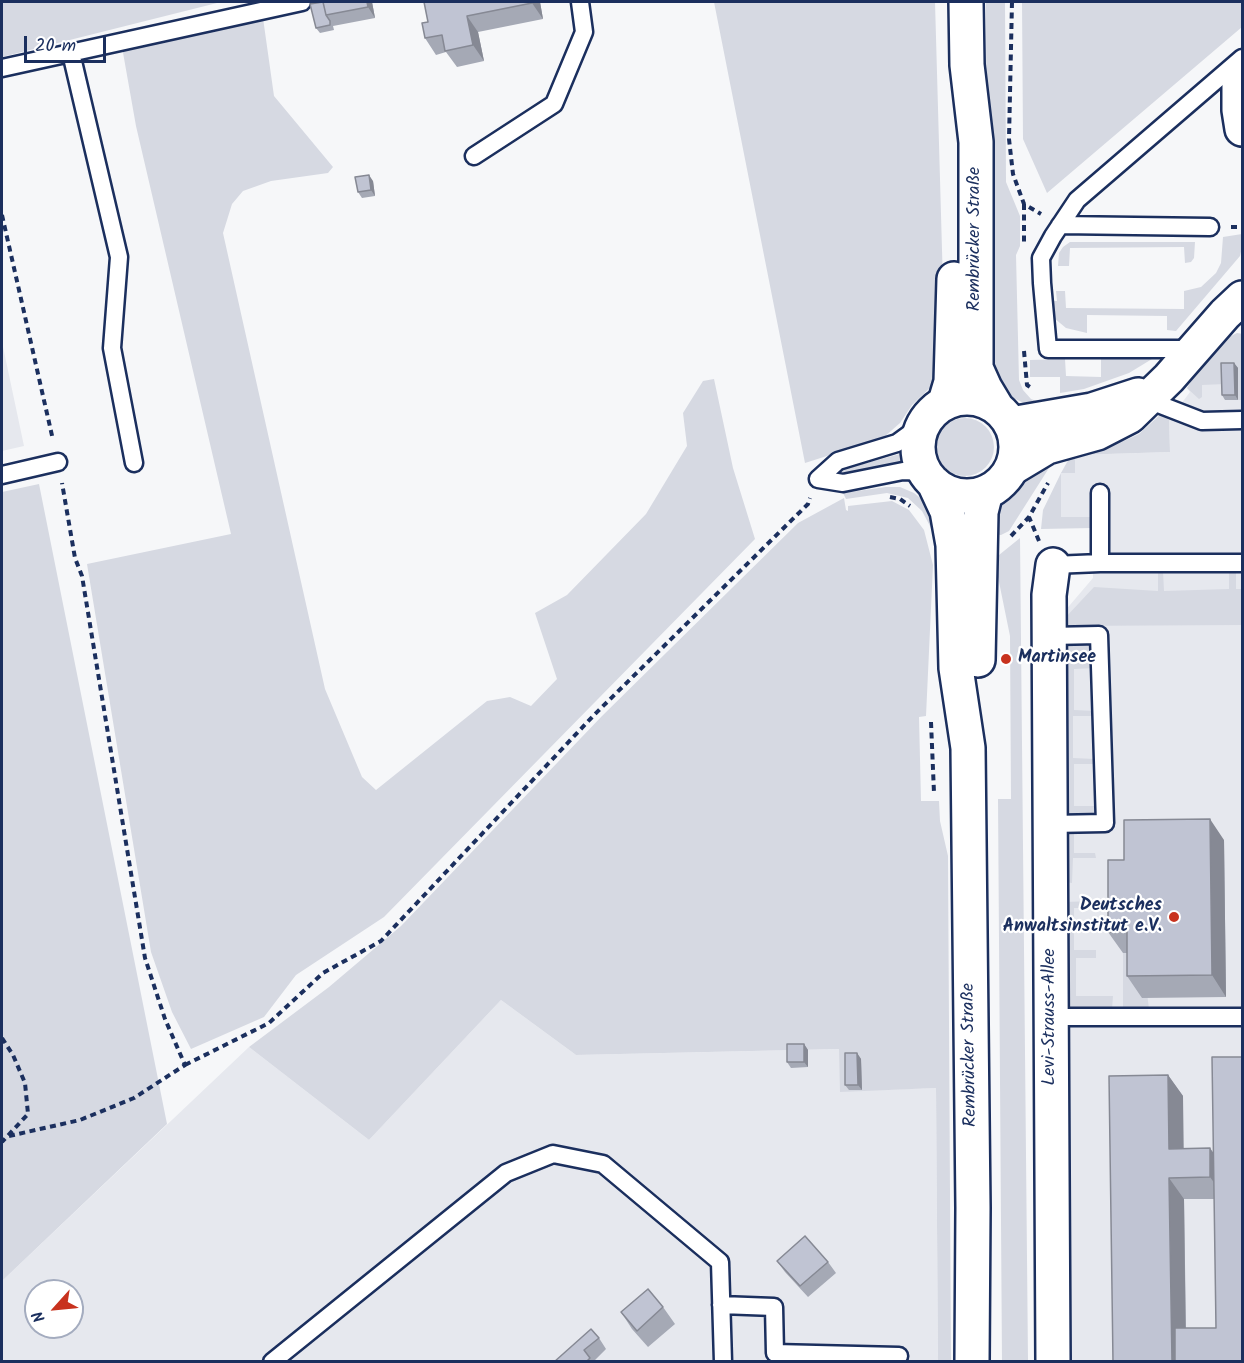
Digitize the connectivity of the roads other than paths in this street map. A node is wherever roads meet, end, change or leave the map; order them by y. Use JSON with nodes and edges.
{"nodes":[{"id":1,"x":302,"y":2,"type":"edge"},
{"id":2,"x":580,"y":2,"type":"edge"},
{"id":3,"x":966,"y":2,"type":"edge"},
{"id":4,"x":284,"y":3,"type":"edge"},
{"id":5,"x":71,"y":52,"type":"junction"},
{"id":6,"x":1242,"y":58,"type":"edge"},
{"id":7,"x":967,"y":65,"type":"junction"},
{"id":8,"x":2,"y":68,"type":"edge"},
{"id":9,"x":1242,"y":70,"type":"edge"},
{"id":10,"x":1242,"y":129,"type":"edge"},
{"id":11,"x":474,"y":156,"type":"dead end"},
{"id":12,"x":1060,"y":225,"type":"junction"},
{"id":13,"x":1210,"y":227,"type":"dead end"},
{"id":14,"x":1242,"y":298,"type":"edge"},
{"id":15,"x":1195,"y":349,"type":"junction"},
{"id":16,"x":1158,"y":389,"type":"junction"},
{"id":17,"x":934,"y":413,"type":"junction"},
{"id":18,"x":1004,"y":416,"type":"junction"},
{"id":19,"x":1242,"y":420,"type":"edge"},
{"id":20,"x":58,"y":462,"type":"road end"},
{"id":21,"x":134,"y":463,"type":"dead end"},
{"id":22,"x":1012,"y":468,"type":"junction"},
{"id":23,"x":2,"y":475,"type":"edge"},
{"id":24,"x":929,"y":478,"type":"junction"},
{"id":25,"x":986,"y":492,"type":"junction"},
{"id":26,"x":1100,"y":492,"type":"dead end"},
{"id":27,"x":1100,"y":562,"type":"junction"},
{"id":28,"x":1242,"y":563,"type":"edge"},
{"id":29,"x":1053,"y":565,"type":"joint"},
{"id":30,"x":1050,"y":636,"type":"junction"},
{"id":31,"x":968,"y":748,"type":"junction"},
{"id":32,"x":1051,"y":824,"type":"junction"},
{"id":33,"x":1051,"y":1017,"type":"junction"},
{"id":34,"x":1242,"y":1017,"type":"edge"},
{"id":35,"x":721,"y":1305,"type":"junction"},
{"id":36,"x":899,"y":1356,"type":"dead end"},
{"id":37,"x":272,"y":1362,"type":"edge"},
{"id":38,"x":723,"y":1362,"type":"edge"},
{"id":39,"x":972,"y":1362,"type":"edge"},
{"id":40,"x":1053,"y":1362,"type":"edge"}],
"edges":[{"from":1,"to":4,"type":"lane"},
{"from":2,"to":11,"type":"lane"},
{"from":3,"to":7,"type":"main road","name":"Rembrücker Straße"},
{"from":4,"to":5,"type":"lane"},
{"from":5,"to":8,"type":"lane"},
{"from":5,"to":21,"type":"lane"},
{"from":6,"to":12,"type":"lane"},
{"from":7,"to":17,"type":"main road","name":"Rembrücker Straße"},
{"from":7,"to":18,"type":"main road","name":"Rembrücker Straße"},
{"from":9,"to":10,"type":"main road"},
{"from":12,"to":13,"type":"lane"},
{"from":12,"to":15,"type":"lane"},
{"from":14,"to":15,"type":"main road"},
{"from":15,"to":16,"type":"main road"},
{"from":16,"to":18,"type":"main road"},
{"from":16,"to":19,"type":"lane"},
{"from":16,"to":22,"type":"main road"},
{"from":17,"to":18,"type":"main road"},
{"from":17,"to":24,"type":"main road","name":"Rembrücker Straße"},
{"from":17,"to":24,"type":"lane"},
{"from":18,"to":22,"type":"main road","name":"Rembrücker Straße"},
{"from":20,"to":23,"type":"lane"},
{"from":22,"to":25,"type":"main road"},
{"from":24,"to":25,"type":"main road"},
{"from":24,"to":31,"type":"main road","name":"Rembrücker Straße"},
{"from":25,"to":31,"type":"main road","name":"Rembrücker Straße"},
{"from":26,"to":27,"type":"lane"},
{"from":27,"to":28,"type":"lane"},
{"from":27,"to":29,"type":"lane"},
{"from":29,"to":30,"type":"main road","name":"Levi-Strauss-Allee"},
{"from":30,"to":32,"type":"main road","name":"Levi-Strauss-Allee"},
{"from":30,"to":32,"type":"lane"},
{"from":31,"to":39,"type":"main road","name":"Rembrücker Straße"},
{"from":32,"to":33,"type":"main road","name":"Levi-Strauss-Allee"},
{"from":33,"to":34,"type":"lane"},
{"from":33,"to":40,"type":"main road","name":"Levi-Strauss-Allee"},
{"from":35,"to":36,"type":"lane"},
{"from":35,"to":37,"type":"lane"},
{"from":35,"to":38,"type":"lane"}]}
